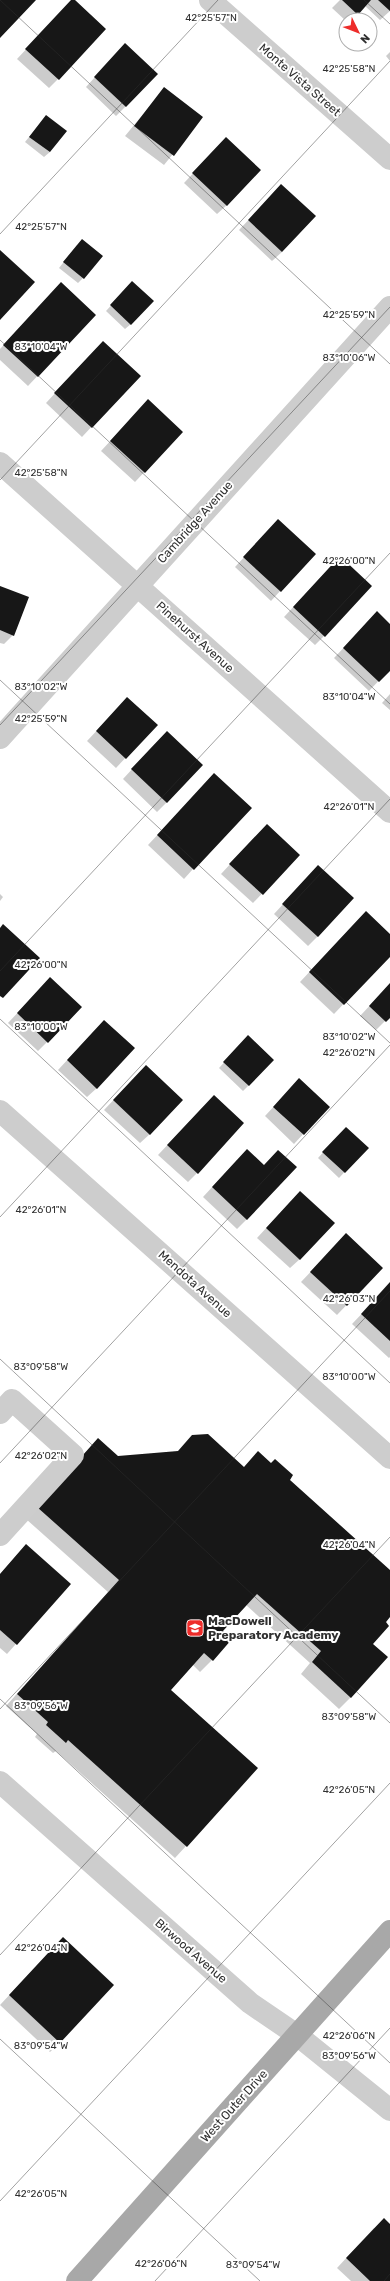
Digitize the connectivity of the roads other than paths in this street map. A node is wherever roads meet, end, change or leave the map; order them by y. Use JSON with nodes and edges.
{"nodes":[{"id":1,"x":210,"y":0,"type":"edge"},
{"id":2,"x":390,"y":159,"type":"edge"},
{"id":3,"x":390,"y":306,"type":"edge"},
{"id":4,"x":0,"y":463,"type":"edge"},
{"id":5,"x":138,"y":585,"type":"junction"},
{"id":6,"x":0,"y":738,"type":"edge"},
{"id":7,"x":390,"y":812,"type":"edge"},
{"id":8,"x":0,"y":1111,"type":"edge"},
{"id":9,"x":0,"y":1413,"type":"edge"},
{"id":10,"x":390,"y":1458,"type":"edge"},
{"id":11,"x":0,"y":1536,"type":"edge"},
{"id":12,"x":0,"y":1782,"type":"edge"},
{"id":13,"x":390,"y":1931,"type":"edge"},
{"id":14,"x":297,"y":2035,"type":"junction"},
{"id":15,"x":390,"y":2110,"type":"edge"},
{"id":16,"x":77,"y":2281,"type":"edge"}],
"edges":[{"from":1,"to":2,"type":"street","name":"Monte Vista Street"},
{"from":3,"to":5,"type":"street","name":"Cambridge Avenue"},
{"from":4,"to":5,"type":"street","name":"Pinehurst Avenue"},
{"from":5,"to":6,"type":"street","name":"Cambridge Avenue"},
{"from":5,"to":7,"type":"street","name":"Pinehurst Avenue"},
{"from":8,"to":10,"type":"street","name":"Mendota Avenue"},
{"from":9,"to":11,"type":"street"},
{"from":12,"to":14,"type":"street","name":"Birwood Avenue"},
{"from":13,"to":14,"type":"main road","name":"West Outer Drive"},
{"from":14,"to":15,"type":"street","name":"Birwood Avenue"},
{"from":14,"to":16,"type":"main road","name":"West Outer Drive"}]}
